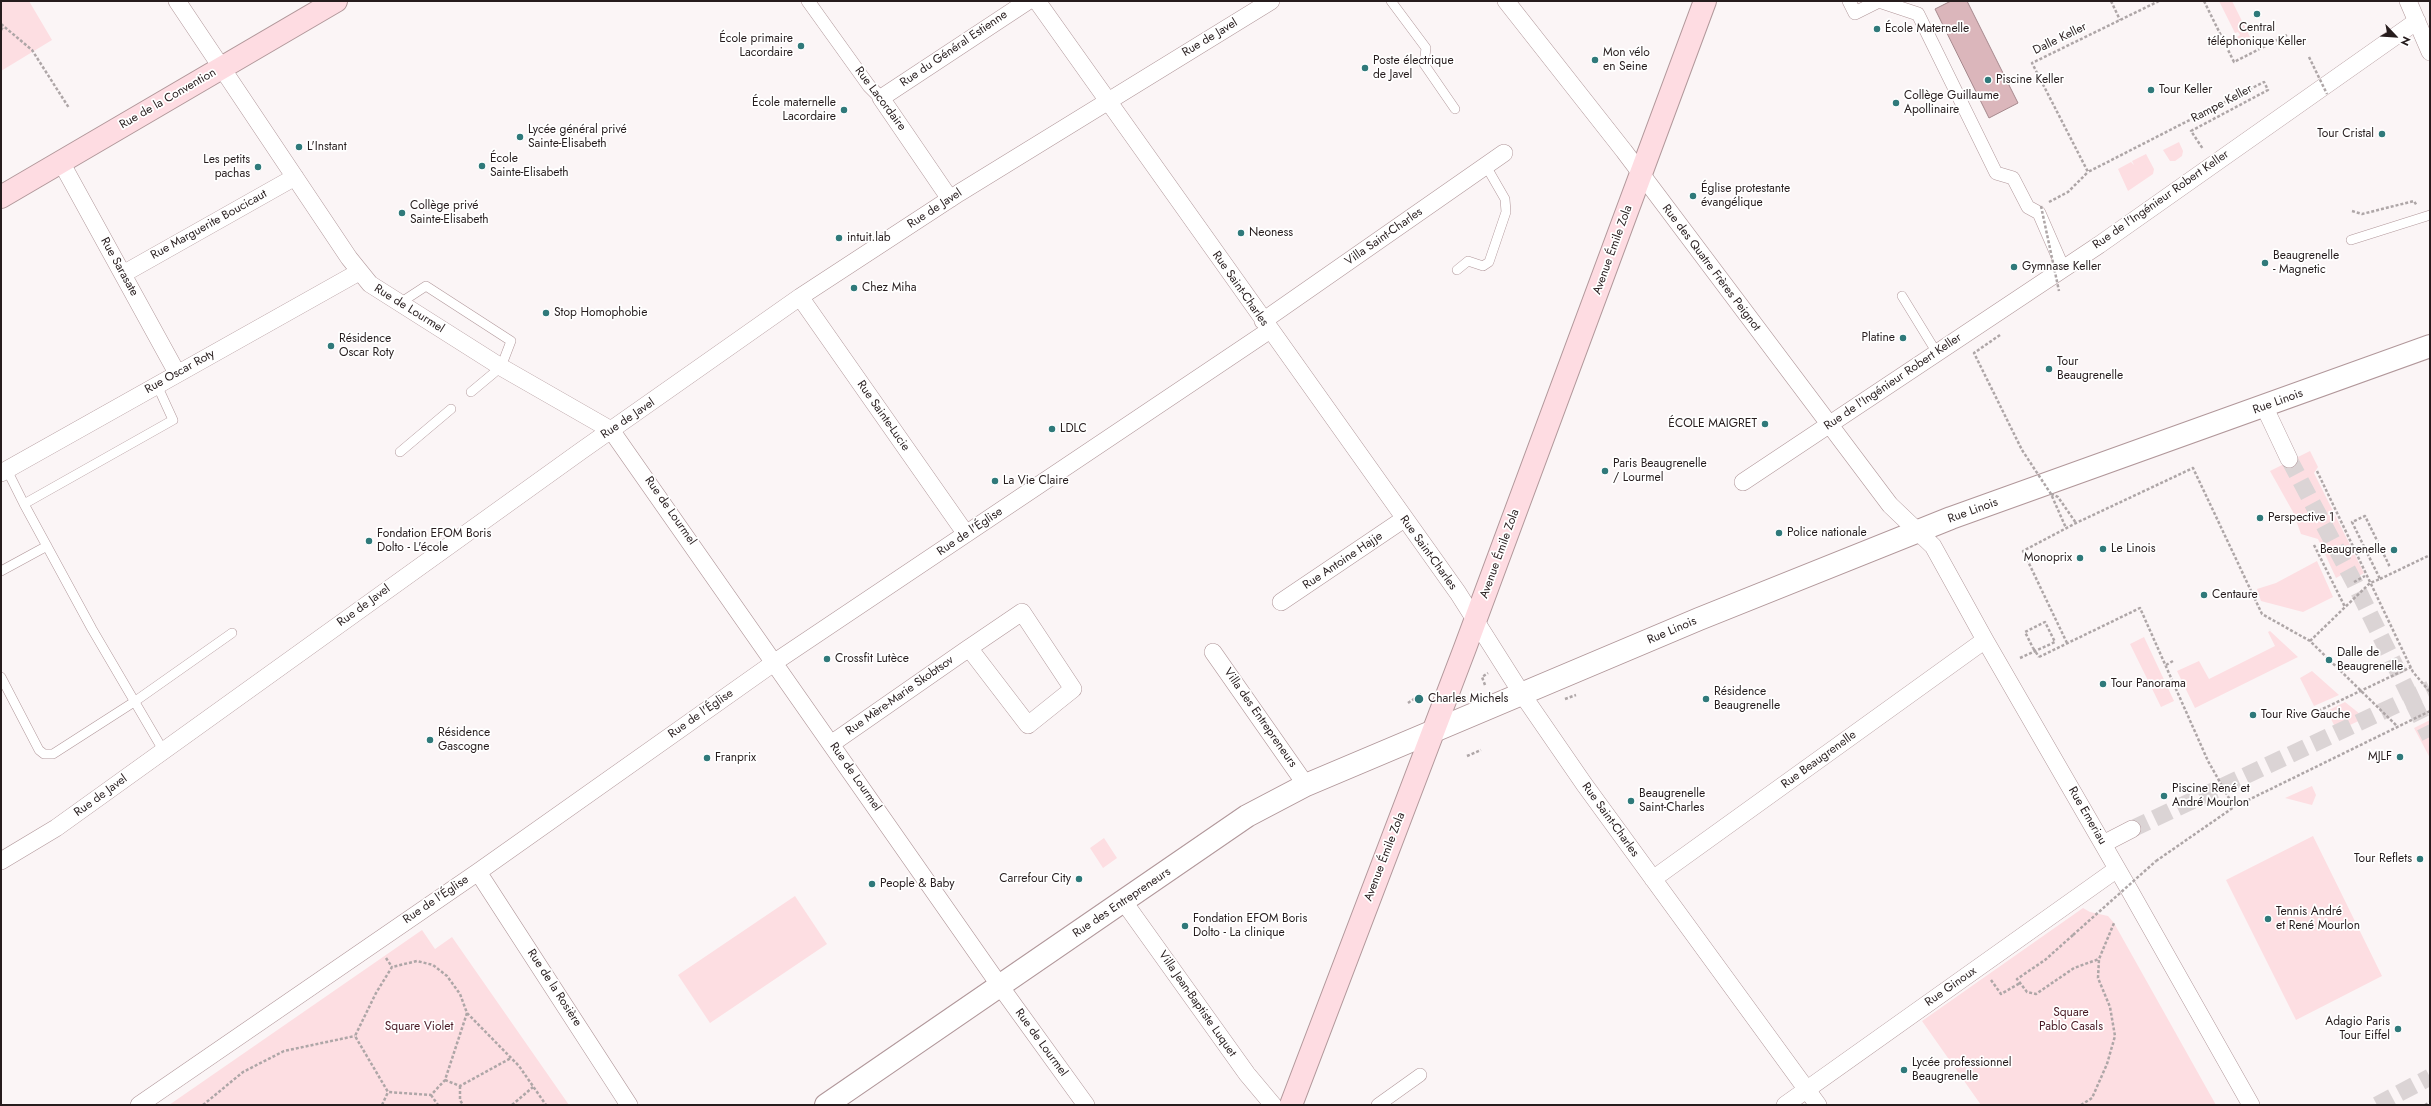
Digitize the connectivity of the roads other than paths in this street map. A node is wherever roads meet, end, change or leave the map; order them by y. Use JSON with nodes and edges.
{"nodes":[{"id":1,"x":177,"y":1,"type":"edge"},
{"id":2,"x":808,"y":1,"type":"edge"},
{"id":3,"x":1028,"y":1,"type":"edge"},
{"id":4,"x":1037,"y":1,"type":"edge"},
{"id":5,"x":1271,"y":1,"type":"edge"},
{"id":6,"x":1391,"y":1,"type":"edge"},
{"id":7,"x":1506,"y":1,"type":"edge"},
{"id":8,"x":1705,"y":1,"type":"edge"},
{"id":9,"x":1849,"y":1,"type":"edge"},
{"id":10,"x":1879,"y":1,"type":"edge"},
{"id":11,"x":2408,"y":1,"type":"edge"},
{"id":12,"x":332,"y":2,"type":"edge"},
{"id":13,"x":2417,"y":21,"type":"junction"},
{"id":14,"x":2430,"y":52,"type":"edge"},
{"id":15,"x":221,"y":68,"type":"junction"},
{"id":16,"x":881,"y":98,"type":"junction"},
{"id":17,"x":1107,"y":100,"type":"junction"},
{"id":18,"x":1455,"y":109,"type":"dead end"},
{"id":19,"x":1504,"y":153,"type":"dead end"},
{"id":20,"x":61,"y":162,"type":"junction"},
{"id":21,"x":1486,"y":166,"type":"junction"},
{"id":22,"x":1640,"y":174,"type":"junction"},
{"id":23,"x":295,"y":177,"type":"junction"},
{"id":24,"x":1,"y":197,"type":"edge"},
{"id":25,"x":950,"y":199,"type":"junction"},
{"id":26,"x":2430,"y":215,"type":"edge"},
{"id":27,"x":2351,"y":240,"type":"dead end"},
{"id":28,"x":2063,"y":268,"type":"junction"},
{"id":29,"x":1457,"y":270,"type":"dead end"},
{"id":30,"x":358,"y":272,"type":"junction"},
{"id":31,"x":123,"y":274,"type":"junction"},
{"id":32,"x":1902,"y":296,"type":"dead end"},
{"id":33,"x":800,"y":297,"type":"junction"},
{"id":34,"x":400,"y":303,"type":"junction"},
{"id":35,"x":1266,"y":326,"type":"junction"},
{"id":36,"x":2430,"y":346,"type":"edge"},
{"id":37,"x":1937,"y":353,"type":"junction"},
{"id":38,"x":501,"y":366,"type":"junction"},
{"id":39,"x":177,"y":373,"type":"junction"},
{"id":40,"x":157,"y":385,"type":"junction"},
{"id":41,"x":471,"y":392,"type":"dead end"},
{"id":42,"x":2264,"y":406,"type":"junction"},
{"id":43,"x":451,"y":409,"type":"dead end"},
{"id":44,"x":1830,"y":424,"type":"junction"},
{"id":45,"x":611,"y":430,"type":"junction"},
{"id":46,"x":400,"y":452,"type":"dead end"},
{"id":47,"x":2289,"y":459,"type":"tunnel mouth"},
{"id":48,"x":4,"y":471,"type":"edge"},
{"id":49,"x":1744,"y":482,"type":"dead end"},
{"id":50,"x":24,"y":504,"type":"junction"},
{"id":51,"x":1404,"y":519,"type":"junction"},
{"id":52,"x":1918,"y":532,"type":"junction"},
{"id":53,"x":966,"y":534,"type":"junction"},
{"id":54,"x":47,"y":546,"type":"junction"},
{"id":55,"x":1,"y":571,"type":"edge"},
{"id":56,"x":1281,"y":602,"type":"dead end"},
{"id":57,"x":1476,"y":620,"type":"junction"},
{"id":58,"x":232,"y":633,"type":"dead end"},
{"id":59,"x":1985,"y":640,"type":"junction"},
{"id":60,"x":969,"y":648,"type":"junction"},
{"id":61,"x":1213,"y":652,"type":"dead end"},
{"id":62,"x":775,"y":662,"type":"junction"},
{"id":63,"x":1,"y":677,"type":"edge"},
{"id":64,"x":1522,"y":694,"type":"junction"},
{"id":65,"x":134,"y":702,"type":"junction"},
{"id":66,"x":1434,"y":731,"type":"junction"},
{"id":67,"x":831,"y":744,"type":"junction"},
{"id":68,"x":163,"y":750,"type":"junction"},
{"id":69,"x":1306,"y":784,"type":"junction"},
{"id":70,"x":2132,"y":829,"type":"tunnel mouth"},
{"id":71,"x":2103,"y":844,"type":"junction"},
{"id":72,"x":1,"y":861,"type":"edge"},
{"id":73,"x":2117,"y":869,"type":"junction"},
{"id":74,"x":478,"y":872,"type":"junction"},
{"id":75,"x":1653,"y":879,"type":"junction"},
{"id":76,"x":1124,"y":902,"type":"junction"},
{"id":77,"x":1000,"y":986,"type":"junction"},
{"id":78,"x":1420,"y":1075,"type":"dead end"},
{"id":79,"x":1807,"y":1090,"type":"junction"},
{"id":80,"x":139,"y":1105,"type":"edge"},
{"id":81,"x":629,"y":1105,"type":"edge"},
{"id":82,"x":826,"y":1105,"type":"edge"},
{"id":83,"x":1086,"y":1105,"type":"edge"},
{"id":84,"x":1273,"y":1105,"type":"edge"},
{"id":85,"x":1291,"y":1105,"type":"edge"},
{"id":86,"x":1378,"y":1105,"type":"edge"},
{"id":87,"x":1785,"y":1105,"type":"edge"},
{"id":88,"x":1818,"y":1105,"type":"edge"},
{"id":89,"x":2251,"y":1105,"type":"edge"}],
"edges":[{"from":1,"to":15,"type":"street","name":"Rue de Lourmel"},
{"from":2,"to":16,"type":"street","name":"Rue Lacordaire"},
{"from":3,"to":16,"type":"street","name":"Rue du Général Estienne"},
{"from":4,"to":17,"type":"street","name":"Rue Saint-Charles"},
{"from":5,"to":17,"type":"street","name":"Rue de Javel"},
{"from":6,"to":18,"type":"lane"},
{"from":7,"to":22,"type":"street","name":"Rue des Quatre Frères Peignot"},
{"from":8,"to":22,"type":"main road","name":"Avenue Émile Zola"},
{"from":9,"to":10,"type":"street"},
{"from":10,"to":28,"type":"street"},
{"from":11,"to":13,"type":"street"},
{"from":12,"to":15,"type":"main road","name":"Rue de la Convention"},
{"from":13,"to":14,"type":"street"},
{"from":13,"to":28,"type":"street","name":"Rue de l'Ingénieur Robert Keller"},
{"from":15,"to":20,"type":"main road","name":"Rue de la Convention"},
{"from":15,"to":23,"type":"street","name":"Rue de Lourmel"},
{"from":16,"to":25,"type":"street","name":"Rue Lacordaire"},
{"from":17,"to":25,"type":"street","name":"Rue de Javel"},
{"from":17,"to":35,"type":"street","name":"Rue Saint-Charles"},
{"from":19,"to":21,"type":"street","name":"Villa Saint-Charles"},
{"from":20,"to":24,"type":"main road","name":"Rue de la Convention"},
{"from":20,"to":31,"type":"street","name":"Rue Sarasate"},
{"from":21,"to":29,"type":"lane"},
{"from":21,"to":35,"type":"street","name":"Villa Saint-Charles"},
{"from":22,"to":44,"type":"street","name":"Rue des Quatre Frères Peignot"},
{"from":22,"to":57,"type":"main road","name":"Avenue Émile Zola"},
{"from":23,"to":30,"type":"street","name":"Rue de Lourmel"},
{"from":23,"to":31,"type":"street","name":"Rue Marguerite Boucicaut"},
{"from":25,"to":33,"type":"street","name":"Rue de Javel"},
{"from":26,"to":27,"type":"lane"},
{"from":28,"to":37,"type":"street","name":"Rue de l'Ingénieur Robert Keller"},
{"from":30,"to":34,"type":"street","name":"Rue de Lourmel"},
{"from":30,"to":39,"type":"street","name":"Rue Oscar Roty"},
{"from":31,"to":39,"type":"street","name":"Rue Sarasate"},
{"from":32,"to":37,"type":"lane"},
{"from":33,"to":45,"type":"street","name":"Rue de Javel"},
{"from":33,"to":53,"type":"street","name":"Rue Sainte-Lucie"},
{"from":34,"to":38,"type":"street","name":"Rue de Lourmel"},
{"from":34,"to":38,"type":"lane"},
{"from":35,"to":51,"type":"street","name":"Rue Saint-Charles"},
{"from":35,"to":53,"type":"street","name":"Rue de l'Église"},
{"from":36,"to":42,"type":"street","name":"Rue Linois"},
{"from":37,"to":44,"type":"street","name":"Rue de l'Ingénieur Robert Keller"},
{"from":38,"to":41,"type":"lane"},
{"from":38,"to":45,"type":"street","name":"Rue de Lourmel"},
{"from":39,"to":40,"type":"street","name":"Rue Oscar Roty"},
{"from":40,"to":48,"type":"street","name":"Rue Oscar Roty"},
{"from":40,"to":50,"type":"lane"},
{"from":42,"to":47,"type":"street"},
{"from":42,"to":52,"type":"street","name":"Rue Linois"},
{"from":43,"to":46,"type":"lane"},
{"from":44,"to":49,"type":"street","name":"Rue de l'Ingénieur Robert Keller"},
{"from":44,"to":52,"type":"street","name":"Rue des Quatre Frères Peignot"},
{"from":45,"to":62,"type":"street","name":"Rue de Lourmel"},
{"from":45,"to":68,"type":"street","name":"Rue de Javel"},
{"from":48,"to":50,"type":"lane"},
{"from":50,"to":54,"type":"lane"},
{"from":51,"to":56,"type":"street","name":"Rue Antoine Hajje"},
{"from":51,"to":57,"type":"street","name":"Rue Saint-Charles"},
{"from":52,"to":59,"type":"street","name":"Rue Emeriau"},
{"from":52,"to":64,"type":"street","name":"Rue Linois"},
{"from":53,"to":62,"type":"street","name":"Rue de l'Église"},
{"from":54,"to":55,"type":"lane"},
{"from":54,"to":65,"type":"lane"},
{"from":57,"to":64,"type":"street","name":"Rue Saint-Charles"},
{"from":57,"to":66,"type":"main road","name":"Avenue Émile Zola"},
{"from":58,"to":65,"type":"lane"},
{"from":59,"to":71,"type":"street","name":"Rue Emeriau"},
{"from":59,"to":75,"type":"street","name":"Rue Beaugrenelle"},
{"from":60,"to":60,"type":"street","name":"Rue Mère-Marie Skobtsov"},
{"from":60,"to":67,"type":"street","name":"Rue Mère-Marie Skobtsov"},
{"from":61,"to":69,"type":"street","name":"Villa des Entrepreneurs"},
{"from":62,"to":67,"type":"street","name":"Rue de Lourmel"},
{"from":62,"to":74,"type":"street","name":"Rue de l'Église"},
{"from":63,"to":65,"type":"lane"},
{"from":64,"to":66,"type":"street","name":"Rue Linois"},
{"from":64,"to":75,"type":"street","name":"Rue Saint-Charles"},
{"from":65,"to":68,"type":"lane"},
{"from":66,"to":69,"type":"street","name":"Rue des Entrepreneurs"},
{"from":66,"to":85,"type":"main road","name":"Avenue Émile Zola"},
{"from":67,"to":77,"type":"street","name":"Rue de Lourmel"},
{"from":68,"to":72,"type":"street","name":"Rue de Javel"},
{"from":69,"to":76,"type":"street","name":"Rue des Entrepreneurs"},
{"from":70,"to":71,"type":"street"},
{"from":71,"to":73,"type":"street","name":"Rue Emeriau"},
{"from":73,"to":79,"type":"street","name":"Rue Ginoux"},
{"from":73,"to":89,"type":"street","name":"Rue Emeriau"},
{"from":74,"to":80,"type":"street","name":"Rue de l'Église"},
{"from":74,"to":81,"type":"street","name":"Rue de la Rosière"},
{"from":75,"to":79,"type":"street","name":"Rue Saint-Charles"},
{"from":76,"to":77,"type":"street","name":"Rue des Entrepreneurs"},
{"from":76,"to":84,"type":"street","name":"Villa Jean-Baptiste Luquet"},
{"from":77,"to":82,"type":"street","name":"Rue des Entrepreneurs"},
{"from":77,"to":83,"type":"street","name":"Rue de Lourmel"},
{"from":78,"to":86,"type":"street"},
{"from":79,"to":87,"type":"street","name":"Rue Ginoux"},
{"from":79,"to":88,"type":"street","name":"Rue Saint-Charles"}]}
